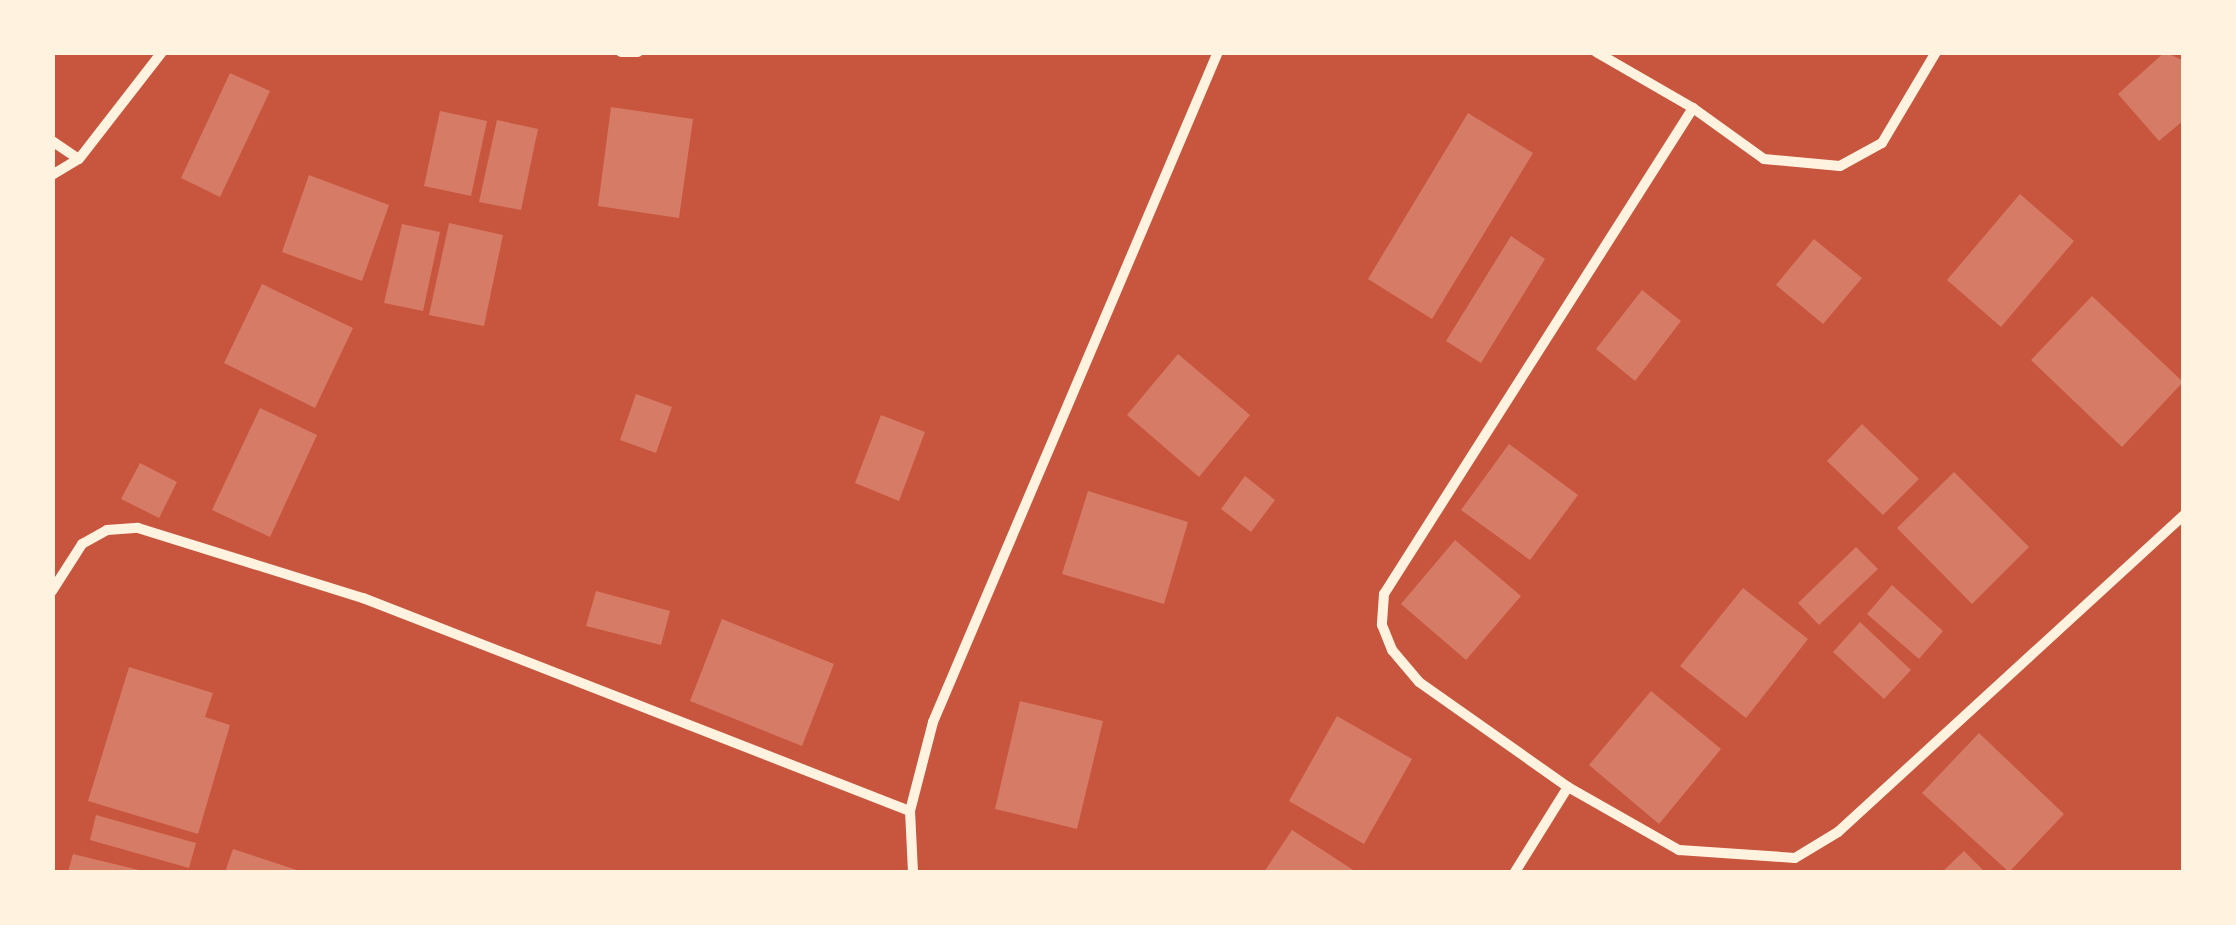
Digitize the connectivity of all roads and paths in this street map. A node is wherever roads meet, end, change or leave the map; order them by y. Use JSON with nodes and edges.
{"nodes":[{"id":1,"x":162,"y":52,"type":"edge"},
{"id":2,"x":621,"y":52,"type":"edge"},
{"id":3,"x":638,"y":52,"type":"edge"},
{"id":4,"x":1218,"y":52,"type":"edge"},
{"id":5,"x":1596,"y":52,"type":"edge"},
{"id":6,"x":1936,"y":52,"type":"edge"},
{"id":7,"x":1693,"y":108,"type":"junction"},
{"id":8,"x":52,"y":141,"type":"edge"},
{"id":9,"x":80,"y":159,"type":"junction"},
{"id":10,"x":52,"y":175,"type":"edge"},
{"id":11,"x":2184,"y":516,"type":"edge"},
{"id":12,"x":52,"y":590,"type":"edge"},
{"id":13,"x":1568,"y":788,"type":"junction"},
{"id":14,"x":910,"y":812,"type":"junction"},
{"id":15,"x":913,"y":872,"type":"edge"},
{"id":16,"x":1515,"y":872,"type":"edge"}],
"edges":[{"from":1,"to":9,"type":"street"},
{"from":2,"to":3,"type":"street"},
{"from":4,"to":14,"type":"street"},
{"from":5,"to":7,"type":"street"},
{"from":6,"to":7,"type":"street"},
{"from":7,"to":13,"type":"street"},
{"from":8,"to":9,"type":"street"},
{"from":9,"to":10,"type":"street"},
{"from":11,"to":13,"type":"street"},
{"from":12,"to":14,"type":"street"},
{"from":13,"to":16,"type":"street"},
{"from":14,"to":15,"type":"street"}]}
